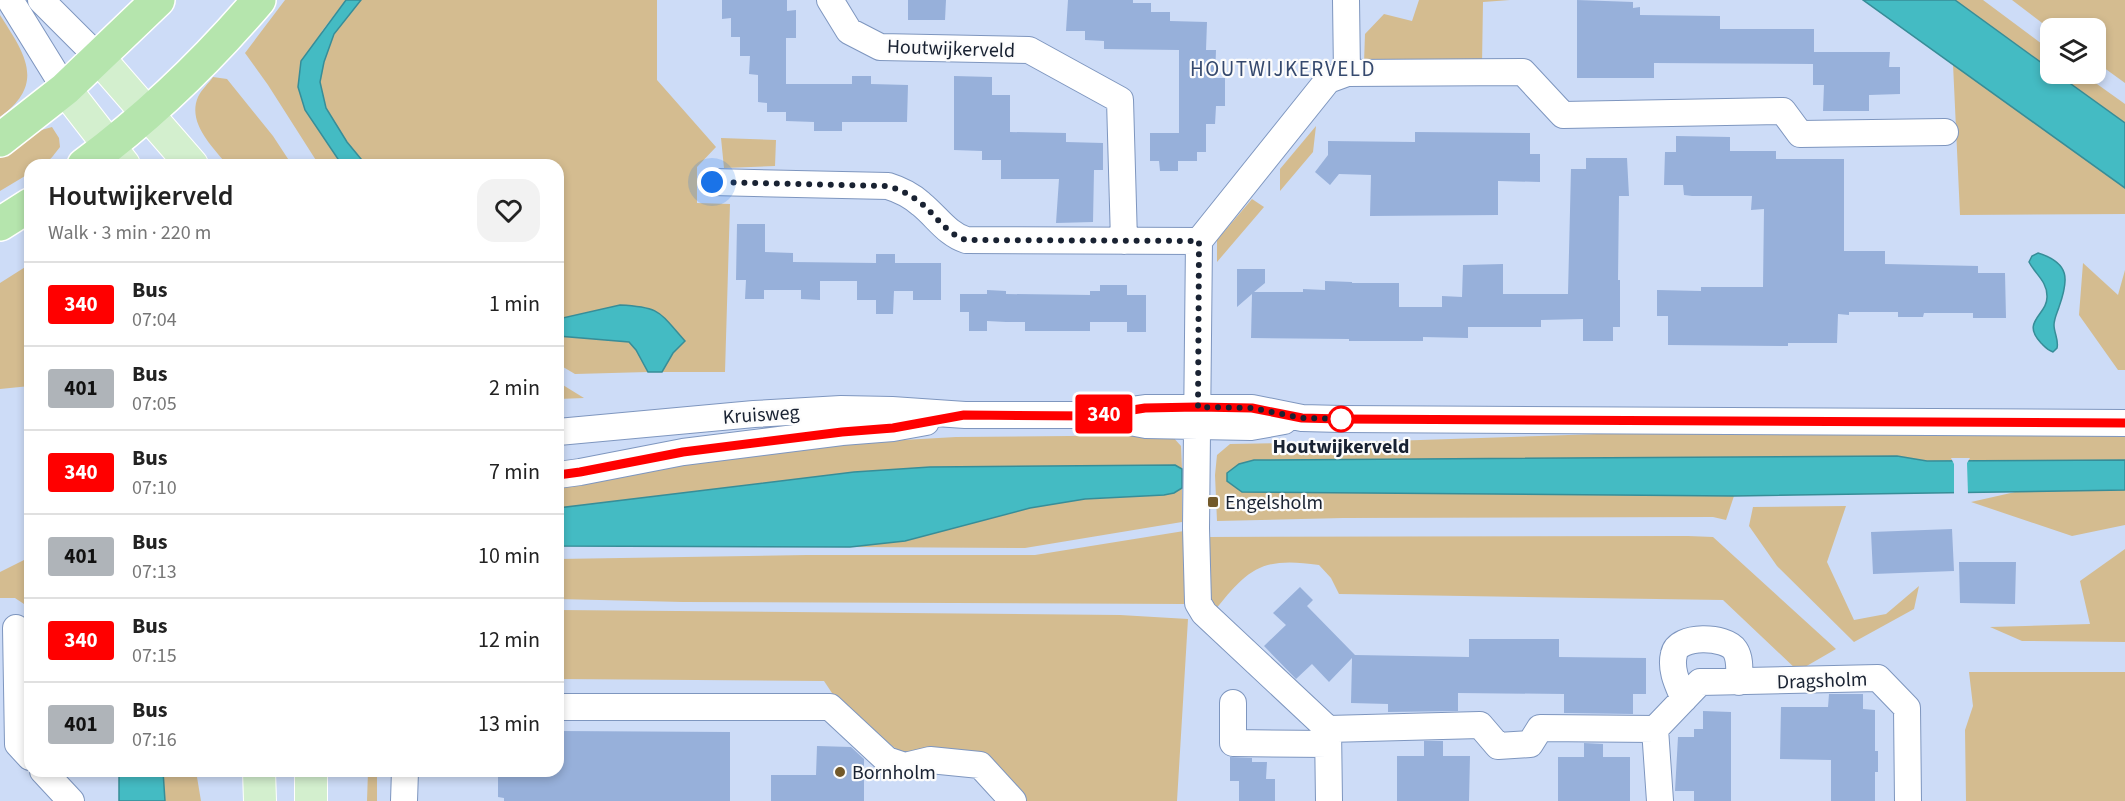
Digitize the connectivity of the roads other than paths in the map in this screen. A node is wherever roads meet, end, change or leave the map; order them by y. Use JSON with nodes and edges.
{"nodes":[{"id":1,"x":10,"y":0,"type":"edge"},
{"id":2,"x":41,"y":0,"type":"edge"},
{"id":3,"x":158,"y":0,"type":"edge"},
{"id":4,"x":260,"y":0,"type":"edge"},
{"id":5,"x":830,"y":0,"type":"edge"},
{"id":6,"x":1346,"y":0,"type":"edge"},
{"id":7,"x":98,"y":57,"type":"junction"},
{"id":8,"x":1347,"y":73,"type":"junction"},
{"id":9,"x":65,"y":89,"type":"junction"},
{"id":10,"x":148,"y":113,"type":"junction"},
{"id":11,"x":1946,"y":132,"type":"dead end"},
{"id":12,"x":0,"y":140,"type":"edge"},
{"id":13,"x":106,"y":159,"type":"edge"},
{"id":14,"x":187,"y":159,"type":"edge"},
{"id":15,"x":712,"y":182,"type":"dead end"},
{"id":16,"x":24,"y":209,"type":"edge"},
{"id":17,"x":0,"y":224,"type":"edge"},
{"id":18,"x":1124,"y":241,"type":"junction"},
{"id":19,"x":1199,"y":241,"type":"junction"},
{"id":20,"x":964,"y":415,"type":"junction"},
{"id":21,"x":1198,"y":417,"type":"junction"},
{"id":22,"x":2125,"y":423,"type":"edge"},
{"id":23,"x":564,"y":431,"type":"edge"},
{"id":24,"x":564,"y":474,"type":"edge"},
{"id":25,"x":16,"y":627,"type":"dead end"},
{"id":26,"x":1739,"y":682,"type":"junction"},
{"id":27,"x":1684,"y":699,"type":"junction"},
{"id":28,"x":1233,"y":703,"type":"dead end"},
{"id":29,"x":564,"y":707,"type":"edge"},
{"id":30,"x":1655,"y":729,"type":"junction"},
{"id":31,"x":1328,"y":736,"type":"junction"},
{"id":32,"x":16,"y":748,"type":"edge"},
{"id":33,"x":48,"y":777,"type":"edge"},
{"id":34,"x":259,"y":777,"type":"edge"},
{"id":35,"x":311,"y":777,"type":"edge"},
{"id":36,"x":405,"y":777,"type":"edge"},
{"id":37,"x":70,"y":801,"type":"edge"},
{"id":38,"x":260,"y":801,"type":"edge"},
{"id":39,"x":311,"y":801,"type":"edge"},
{"id":40,"x":404,"y":801,"type":"edge"},
{"id":41,"x":1013,"y":801,"type":"edge"},
{"id":42,"x":1329,"y":801,"type":"edge"},
{"id":43,"x":1660,"y":801,"type":"edge"},
{"id":44,"x":1908,"y":801,"type":"edge"}],
"edges":[{"from":1,"to":9,"type":"street"},
{"from":2,"to":7,"type":"street"},
{"from":3,"to":7,"type":"highway"},
{"from":4,"to":10,"type":"highway"},
{"from":5,"to":18,"type":"street","name":"Houtwijkerveld"},
{"from":6,"to":8,"type":"street"},
{"from":7,"to":9,"type":"highway"},
{"from":7,"to":10,"type":"main road"},
{"from":8,"to":11,"type":"street"},
{"from":8,"to":19,"type":"street"},
{"from":9,"to":12,"type":"highway"},
{"from":9,"to":13,"type":"main road"},
{"from":10,"to":13,"type":"highway"},
{"from":10,"to":14,"type":"main road"},
{"from":15,"to":18,"type":"street"},
{"from":16,"to":17,"type":"highway"},
{"from":18,"to":19,"type":"street"},
{"from":19,"to":21,"type":"street"},
{"from":20,"to":21,"type":"street","name":"Kruisweg"},
{"from":20,"to":23,"type":"street","name":"Kruisweg"},
{"from":20,"to":24,"type":"street","name":"Kruisweg"},
{"from":21,"to":22,"type":"street","name":"Kruisweg"},
{"from":21,"to":31,"type":"street"},
{"from":25,"to":32,"type":"street"},
{"from":26,"to":27,"type":"street","name":"Dragsholm"},
{"from":26,"to":27,"type":"street"},
{"from":26,"to":44,"type":"street","name":"Dragsholm"},
{"from":27,"to":30,"type":"street","name":"Dragsholm"},
{"from":28,"to":31,"type":"street"},
{"from":29,"to":41,"type":"street"},
{"from":30,"to":31,"type":"street"},
{"from":30,"to":43,"type":"street"},
{"from":31,"to":42,"type":"street"},
{"from":33,"to":37,"type":"street"},
{"from":34,"to":38,"type":"main road"},
{"from":35,"to":39,"type":"main road"},
{"from":36,"to":40,"type":"street"}]}
